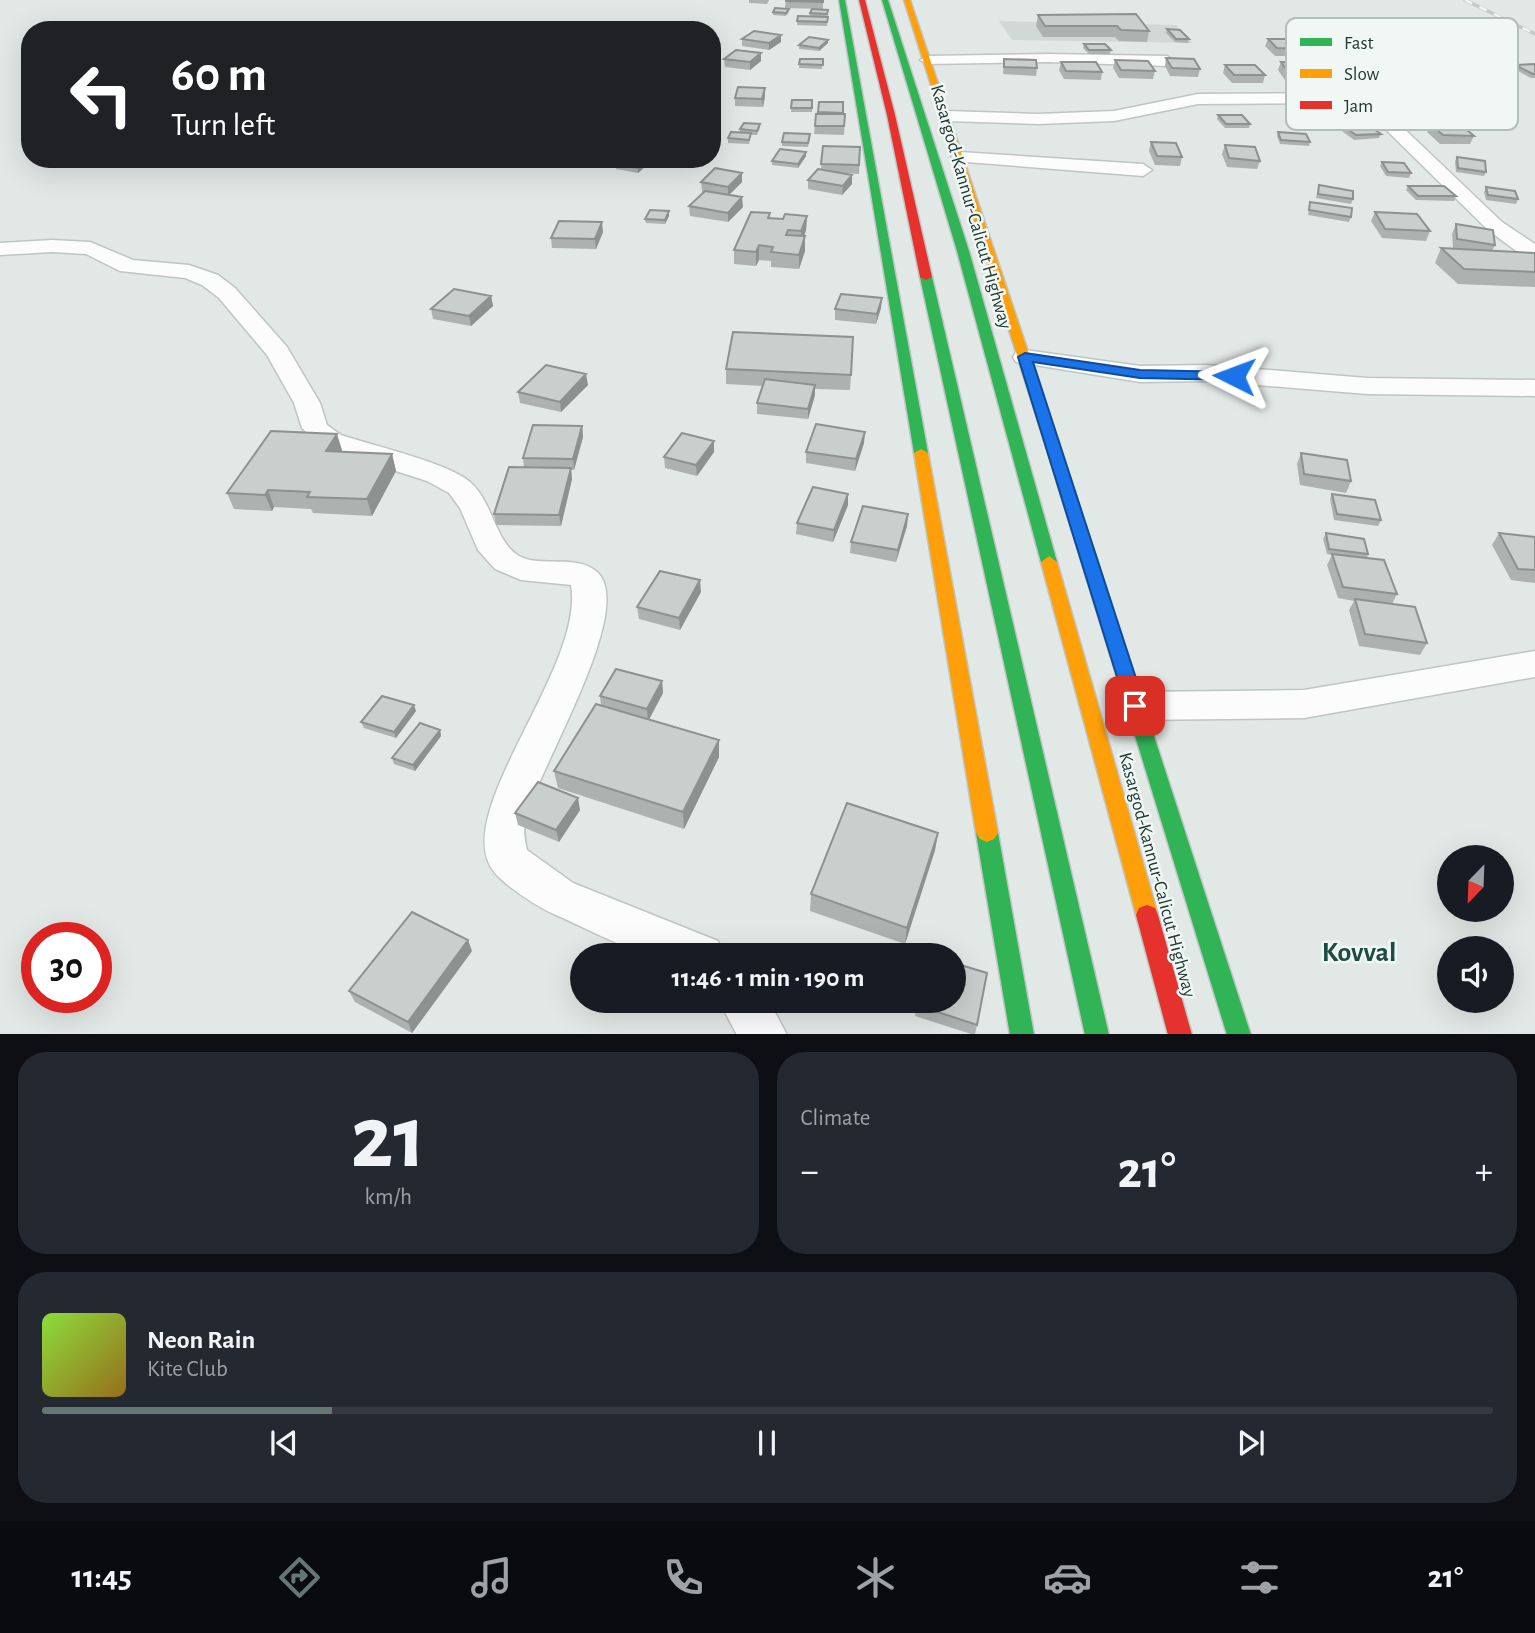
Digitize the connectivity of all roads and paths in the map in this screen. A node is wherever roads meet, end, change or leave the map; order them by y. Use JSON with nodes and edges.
{"nodes":[{"id":1,"x":842,"y":0,"type":"edge"},
{"id":2,"x":862,"y":0,"type":"edge"},
{"id":3,"x":886,"y":0,"type":"edge"},
{"id":4,"x":907,"y":0,"type":"edge"},
{"id":5,"x":927,"y":60,"type":"junction"},
{"id":6,"x":1167,"y":61,"type":"edge"},
{"id":7,"x":1286,"y":98,"type":"edge"},
{"id":8,"x":946,"y":116,"type":"junction"},
{"id":9,"x":1396,"y":130,"type":"edge"},
{"id":10,"x":960,"y":157,"type":"junction"},
{"id":11,"x":1143,"y":170,"type":"dead end"},
{"id":12,"x":0,"y":249,"type":"edge"},
{"id":13,"x":1535,"y":254,"type":"edge"},
{"id":14,"x":1025,"y":357,"type":"junction"},
{"id":15,"x":1535,"y":388,"type":"edge"},
{"id":16,"x":1535,"y":664,"type":"edge"},
{"id":17,"x":1135,"y":706,"type":"junction"},
{"id":18,"x":671,"y":943,"type":"edge"},
{"id":19,"x":750,"y":1013,"type":"edge"},
{"id":20,"x":764,"y":1034,"type":"edge"},
{"id":21,"x":1022,"y":1034,"type":"edge"},
{"id":22,"x":1097,"y":1034,"type":"edge"},
{"id":23,"x":1180,"y":1034,"type":"edge"},
{"id":24,"x":1239,"y":1034,"type":"edge"}],
"edges":[{"from":1,"to":21,"type":"main road"},
{"from":2,"to":22,"type":"main road"},
{"from":3,"to":23,"type":"main road","name":"Kasargod-Kannur-Calicut Highway"},
{"from":4,"to":5,"type":"main road"},
{"from":5,"to":6,"type":"street"},
{"from":5,"to":8,"type":"main road"},
{"from":7,"to":8,"type":"street"},
{"from":8,"to":10,"type":"main road"},
{"from":9,"to":13,"type":"street"},
{"from":10,"to":11,"type":"street"},
{"from":10,"to":14,"type":"main road"},
{"from":12,"to":18,"type":"street"},
{"from":14,"to":15,"type":"street"},
{"from":14,"to":17,"type":"main road"},
{"from":16,"to":17,"type":"street"},
{"from":17,"to":24,"type":"main road"},
{"from":19,"to":20,"type":"street"}]}
